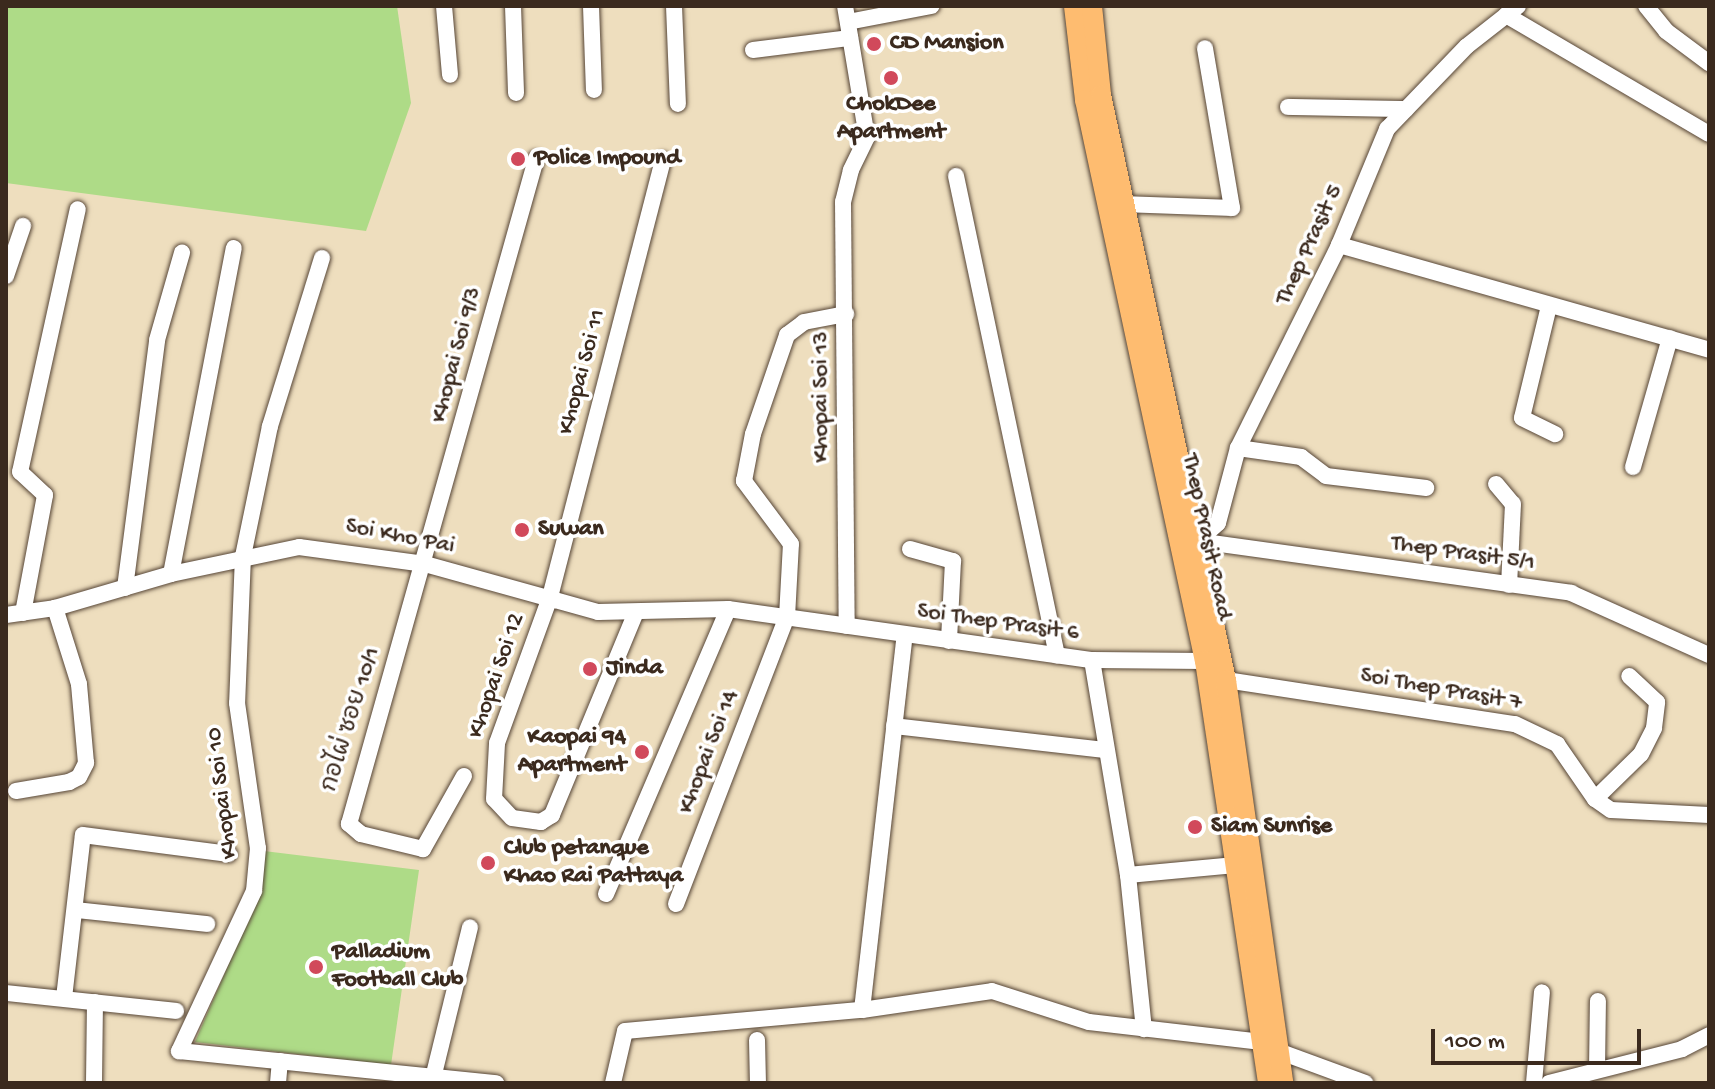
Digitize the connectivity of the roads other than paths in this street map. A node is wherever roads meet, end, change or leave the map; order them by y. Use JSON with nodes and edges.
{"nodes":[{"id":1,"x":444,"y":6,"type":"edge"},
{"id":2,"x":513,"y":6,"type":"edge"},
{"id":3,"x":591,"y":6,"type":"edge"},
{"id":4,"x":674,"y":6,"type":"edge"},
{"id":5,"x":931,"y":6,"type":"edge"},
{"id":6,"x":1074,"y":6,"type":"edge"},
{"id":7,"x":1092,"y":6,"type":"edge"},
{"id":8,"x":1646,"y":6,"type":"edge"},
{"id":9,"x":1512,"y":11,"type":"edge"},
{"id":10,"x":848,"y":22,"type":"edge"},
{"id":11,"x":1205,"y":48,"type":"dead end"},
{"id":12,"x":753,"y":50,"type":"dead end"},
{"id":13,"x":1709,"y":63,"type":"edge"},
{"id":14,"x":450,"y":75,"type":"dead end"},
{"id":15,"x":594,"y":90,"type":"dead end"},
{"id":16,"x":516,"y":93,"type":"dead end"},
{"id":17,"x":678,"y":104,"type":"dead end"},
{"id":18,"x":1288,"y":107,"type":"dead end"},
{"id":19,"x":1406,"y":109,"type":"junction"},
{"id":20,"x":1709,"y":134,"type":"edge"},
{"id":21,"x":536,"y":159,"type":"dead end"},
{"id":22,"x":663,"y":160,"type":"dead end"},
{"id":23,"x":956,"y":176,"type":"dead end"},
{"id":24,"x":1123,"y":204,"type":"junction"},
{"id":25,"x":78,"y":209,"type":"dead end"},
{"id":26,"x":23,"y":226,"type":"dead end"},
{"id":27,"x":1339,"y":245,"type":"junction"},
{"id":28,"x":234,"y":248,"type":"dead end"},
{"id":29,"x":182,"y":253,"type":"dead end"},
{"id":30,"x":322,"y":258,"type":"dead end"},
{"id":31,"x":6,"y":276,"type":"edge"},
{"id":32,"x":1549,"y":306,"type":"junction"},
{"id":33,"x":846,"y":314,"type":"junction"},
{"id":34,"x":1670,"y":338,"type":"junction"},
{"id":35,"x":1709,"y":350,"type":"edge"},
{"id":36,"x":1555,"y":434,"type":"dead end"},
{"id":37,"x":1238,"y":448,"type":"junction"},
{"id":38,"x":1633,"y":467,"type":"dead end"},
{"id":39,"x":1496,"y":484,"type":"dead end"},
{"id":40,"x":1426,"y":488,"type":"dead end"},
{"id":41,"x":1198,"y":541,"type":"junction"},
{"id":42,"x":910,"y":549,"type":"dead end"},
{"id":43,"x":243,"y":556,"type":"junction"},
{"id":44,"x":425,"y":564,"type":"junction"},
{"id":45,"x":171,"y":574,"type":"junction"},
{"id":46,"x":1509,"y":585,"type":"junction"},
{"id":47,"x":125,"y":588,"type":"junction"},
{"id":48,"x":550,"y":597,"type":"junction"},
{"id":49,"x":55,"y":608,"type":"junction"},
{"id":50,"x":728,"y":609,"type":"junction"},
{"id":51,"x":636,"y":612,"type":"junction"},
{"id":52,"x":14,"y":614,"type":"edge"},
{"id":53,"x":787,"y":617,"type":"junction"},
{"id":54,"x":847,"y":626,"type":"junction"},
{"id":55,"x":905,"y":635,"type":"junction"},
{"id":56,"x":949,"y":641,"type":"junction"},
{"id":57,"x":1057,"y":655,"type":"junction"},
{"id":58,"x":1709,"y":655,"type":"edge"},
{"id":59,"x":1092,"y":660,"type":"junction"},
{"id":60,"x":1205,"y":661,"type":"junction"},
{"id":61,"x":1629,"y":676,"type":"dead end"},
{"id":62,"x":1226,"y":680,"type":"junction"},
{"id":63,"x":894,"y":726,"type":"junction"},
{"id":64,"x":1106,"y":750,"type":"junction"},
{"id":65,"x":464,"y":776,"type":"dead end"},
{"id":66,"x":16,"y":791,"type":"dead end"},
{"id":67,"x":1595,"y":799,"type":"junction"},
{"id":68,"x":1709,"y":815,"type":"edge"},
{"id":69,"x":229,"y":854,"type":"dead end"},
{"id":70,"x":1236,"y":865,"type":"junction"},
{"id":71,"x":1128,"y":875,"type":"junction"},
{"id":72,"x":606,"y":894,"type":"dead end"},
{"id":73,"x":676,"y":904,"type":"dead end"},
{"id":74,"x":76,"y":910,"type":"junction"},
{"id":75,"x":207,"y":924,"type":"dead end"},
{"id":76,"x":470,"y":927,"type":"dead end"},
{"id":77,"x":1542,"y":992,"type":"dead end"},
{"id":78,"x":6,"y":993,"type":"edge"},
{"id":79,"x":64,"y":998,"type":"junction"},
{"id":80,"x":1598,"y":1001,"type":"dead end"},
{"id":81,"x":95,"y":1002,"type":"junction"},
{"id":82,"x":862,"y":1010,"type":"junction"},
{"id":83,"x":176,"y":1011,"type":"dead end"},
{"id":84,"x":1144,"y":1029,"type":"junction"},
{"id":85,"x":1709,"y":1035,"type":"edge"},
{"id":86,"x":757,"y":1040,"type":"dead end"},
{"id":87,"x":1270,"y":1047,"type":"junction"},
{"id":88,"x":280,"y":1061,"type":"junction"},
{"id":89,"x":1597,"y":1069,"type":"junction"},
{"id":90,"x":433,"y":1078,"type":"junction"},
{"id":91,"x":94,"y":1083,"type":"edge"},
{"id":92,"x":278,"y":1083,"type":"edge"},
{"id":93,"x":496,"y":1083,"type":"edge"},
{"id":94,"x":613,"y":1083,"type":"edge"},
{"id":95,"x":758,"y":1083,"type":"edge"},
{"id":96,"x":1268,"y":1083,"type":"edge"},
{"id":97,"x":1283,"y":1083,"type":"edge"},
{"id":98,"x":1365,"y":1083,"type":"edge"},
{"id":99,"x":1534,"y":1083,"type":"edge"},
{"id":100,"x":1549,"y":1083,"type":"edge"}],
"edges":[{"from":1,"to":14,"type":"street"},
{"from":2,"to":16,"type":"street"},
{"from":3,"to":15,"type":"street"},
{"from":4,"to":17,"type":"street"},
{"from":5,"to":10,"type":"street"},
{"from":6,"to":60,"type":"main road","name":"Thep Prasit Road"},
{"from":7,"to":24,"type":"main road","name":"Thep Prasit Road"},
{"from":8,"to":13,"type":"street"},
{"from":9,"to":19,"type":"street","name":"Thep Prasit 5"},
{"from":9,"to":20,"type":"street"},
{"from":10,"to":12,"type":"street"},
{"from":10,"to":33,"type":"street","name":"Khopai Soi 13"},
{"from":11,"to":24,"type":"street"},
{"from":18,"to":19,"type":"street"},
{"from":19,"to":27,"type":"street","name":"Thep Prasit 5"},
{"from":21,"to":44,"type":"street","name":"Khopai Soi 9/3"},
{"from":22,"to":48,"type":"street","name":"Khopai Soi 11"},
{"from":23,"to":57,"type":"street"},
{"from":24,"to":41,"type":"main road","name":"Thep Prasit Road"},
{"from":25,"to":52,"type":"street"},
{"from":26,"to":31,"type":"street"},
{"from":27,"to":32,"type":"street"},
{"from":27,"to":37,"type":"street","name":"Thep Prasit 5"},
{"from":28,"to":45,"type":"street"},
{"from":29,"to":47,"type":"street"},
{"from":30,"to":43,"type":"street"},
{"from":32,"to":34,"type":"street"},
{"from":32,"to":36,"type":"street"},
{"from":33,"to":53,"type":"street","name":"Khopai Soi 14"},
{"from":33,"to":54,"type":"street","name":"Khopai Soi 13"},
{"from":34,"to":35,"type":"street"},
{"from":34,"to":38,"type":"street"},
{"from":37,"to":40,"type":"street"},
{"from":37,"to":41,"type":"street","name":"Thep Prasit 5"},
{"from":39,"to":46,"type":"street"},
{"from":41,"to":46,"type":"street","name":"Thep Prasit 5/1"},
{"from":41,"to":62,"type":"main road","name":"Thep Prasit Road"},
{"from":42,"to":56,"type":"street"},
{"from":43,"to":44,"type":"street","name":"Soi Kho Pai"},
{"from":43,"to":45,"type":"street","name":"Soi Kho Pai"},
{"from":43,"to":88,"type":"street","name":"Khopai Soi 10"},
{"from":44,"to":48,"type":"street","name":"Soi Kho Pai"},
{"from":44,"to":65,"type":"street","name":"กอไผ่ ซอย 10/1"},
{"from":45,"to":47,"type":"street","name":"Soi Kho Pai"},
{"from":46,"to":58,"type":"street","name":"Thep Prasit 5/1"},
{"from":47,"to":49,"type":"street","name":"Soi Kho Pai"},
{"from":48,"to":51,"type":"street","name":"Soi Kho Pai"},
{"from":48,"to":51,"type":"street","name":"Khopai Soi 12"},
{"from":49,"to":52,"type":"street","name":"Soi Kho Pai"},
{"from":49,"to":66,"type":"street"},
{"from":50,"to":51,"type":"street","name":"Soi Kho Pai"},
{"from":50,"to":53,"type":"street","name":"Soi Kho Pai"},
{"from":50,"to":72,"type":"street"},
{"from":53,"to":54,"type":"street","name":"Soi Thep Prasit 6"},
{"from":53,"to":73,"type":"street","name":"Khopai Soi 14"},
{"from":54,"to":55,"type":"street","name":"Soi Thep Prasit 6"},
{"from":55,"to":56,"type":"street","name":"Soi Thep Prasit 6"},
{"from":55,"to":63,"type":"street"},
{"from":56,"to":57,"type":"street","name":"Soi Thep Prasit 6"},
{"from":57,"to":59,"type":"street","name":"Soi Thep Prasit 6"},
{"from":59,"to":60,"type":"street","name":"Soi Thep Prasit 6"},
{"from":59,"to":64,"type":"street"},
{"from":60,"to":62,"type":"main road"},
{"from":60,"to":70,"type":"main road","name":"Thep Prasit Road"},
{"from":61,"to":67,"type":"street"},
{"from":62,"to":67,"type":"street","name":"Soi Thep Prasit 7"},
{"from":62,"to":87,"type":"main road","name":"Thep Prasit Road"},
{"from":63,"to":64,"type":"street"},
{"from":63,"to":82,"type":"street"},
{"from":64,"to":71,"type":"street"},
{"from":67,"to":68,"type":"street"},
{"from":69,"to":74,"type":"street"},
{"from":70,"to":71,"type":"street"},
{"from":70,"to":87,"type":"main road","name":"Thep Prasit Road"},
{"from":71,"to":84,"type":"street"},
{"from":74,"to":75,"type":"street"},
{"from":74,"to":79,"type":"street"},
{"from":76,"to":90,"type":"street"},
{"from":77,"to":99,"type":"street"},
{"from":78,"to":79,"type":"street"},
{"from":79,"to":81,"type":"street"},
{"from":80,"to":89,"type":"street"},
{"from":81,"to":83,"type":"street"},
{"from":81,"to":91,"type":"street"},
{"from":82,"to":84,"type":"street"},
{"from":82,"to":94,"type":"street"},
{"from":84,"to":87,"type":"street"},
{"from":85,"to":89,"type":"street"},
{"from":86,"to":95,"type":"street"},
{"from":87,"to":96,"type":"main road","name":"Thep Prasit Road"},
{"from":87,"to":97,"type":"main road","name":"Thep Prasit Road"},
{"from":87,"to":98,"type":"street"},
{"from":88,"to":90,"type":"street"},
{"from":88,"to":92,"type":"street"},
{"from":89,"to":100,"type":"street"},
{"from":90,"to":93,"type":"street"}]}
